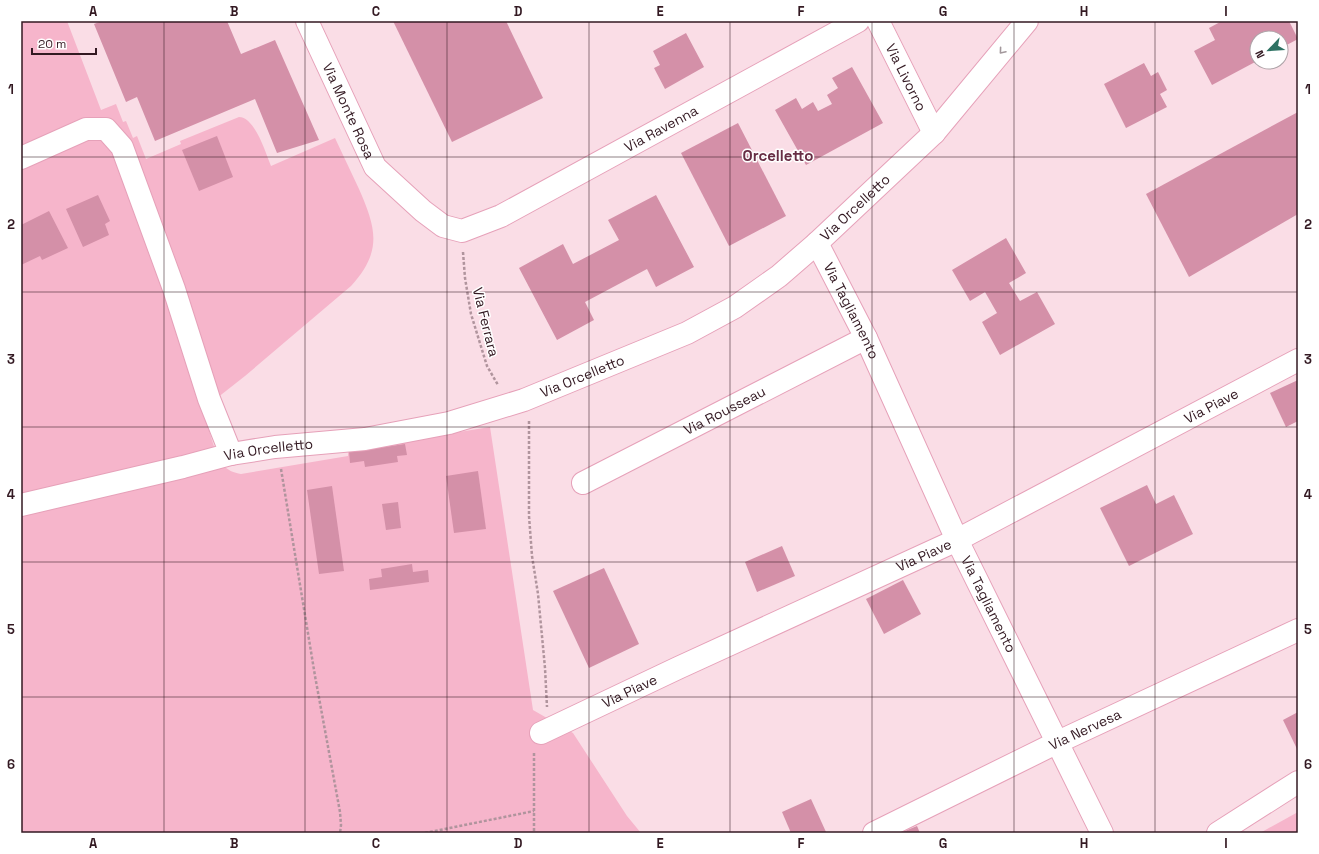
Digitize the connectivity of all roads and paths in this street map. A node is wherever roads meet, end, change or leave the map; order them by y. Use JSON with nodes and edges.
{"nodes":[{"id":1,"x":307,"y":21,"type":"edge"},
{"id":2,"x":858,"y":21,"type":"edge"},
{"id":3,"x":878,"y":21,"type":"edge"},
{"id":4,"x":1027,"y":21,"type":"edge"},
{"id":5,"x":934,"y":132,"type":"junction"},
{"id":6,"x":21,"y":158,"type":"edge"},
{"id":7,"x":462,"y":231,"type":"junction"},
{"id":8,"x":817,"y":243,"type":"junction"},
{"id":9,"x":866,"y":338,"type":"junction"},
{"id":10,"x":1298,"y":360,"type":"edge"},
{"id":11,"x":524,"y":400,"type":"junction"},
{"id":12,"x":275,"y":447,"type":"junction"},
{"id":13,"x":231,"y":454,"type":"junction"},
{"id":14,"x":583,"y":483,"type":"dead end"},
{"id":15,"x":21,"y":505,"type":"edge"},
{"id":16,"x":957,"y":540,"type":"junction"},
{"id":17,"x":1298,"y":630,"type":"edge"},
{"id":18,"x":541,"y":733,"type":"junction"},
{"id":19,"x":1058,"y":742,"type":"junction"},
{"id":20,"x":1298,"y":782,"type":"edge"},
{"id":21,"x":534,"y":810,"type":"junction"},
{"id":22,"x":340,"y":833,"type":"edge"},
{"id":23,"x":425,"y":833,"type":"edge"},
{"id":24,"x":534,"y":833,"type":"edge"},
{"id":25,"x":874,"y":833,"type":"edge"},
{"id":26,"x":1102,"y":833,"type":"edge"},
{"id":27,"x":1218,"y":833,"type":"edge"}],
"edges":[{"from":1,"to":7,"type":"street","name":"Via Monte Rosa"},
{"from":2,"to":7,"type":"street","name":"Via Ravenna"},
{"from":3,"to":5,"type":"street","name":"Via Livorno"},
{"from":4,"to":5,"type":"street","name":"Via Orcelletto","one_way":true},
{"from":5,"to":8,"type":"street","name":"Via Orcelletto"},
{"from":6,"to":13,"type":"street"},
{"from":7,"to":11,"type":"path","name":"Via Ferrara"},
{"from":8,"to":9,"type":"street","name":"Via Tagliamento"},
{"from":8,"to":11,"type":"street","name":"Via Orcelletto"},
{"from":9,"to":14,"type":"street","name":"Via Rousseau"},
{"from":9,"to":16,"type":"street","name":"Via Tagliamento"},
{"from":10,"to":16,"type":"street","name":"Via Piave"},
{"from":11,"to":12,"type":"street","name":"Via Orcelletto"},
{"from":11,"to":18,"type":"path"},
{"from":12,"to":13,"type":"street","name":"Via Orcelletto"},
{"from":12,"to":22,"type":"path"},
{"from":13,"to":15,"type":"street","name":"Via Orcelletto"},
{"from":16,"to":18,"type":"street","name":"Via Piave"},
{"from":16,"to":19,"type":"street","name":"Via Tagliamento"},
{"from":17,"to":19,"type":"street","name":"Via Nervesa"},
{"from":18,"to":21,"type":"path"},
{"from":19,"to":25,"type":"street","name":"Via Nervesa"},
{"from":19,"to":26,"type":"street","name":"Via Tagliamento"},
{"from":20,"to":27,"type":"street"},
{"from":21,"to":23,"type":"path"},
{"from":21,"to":24,"type":"path"}]}
